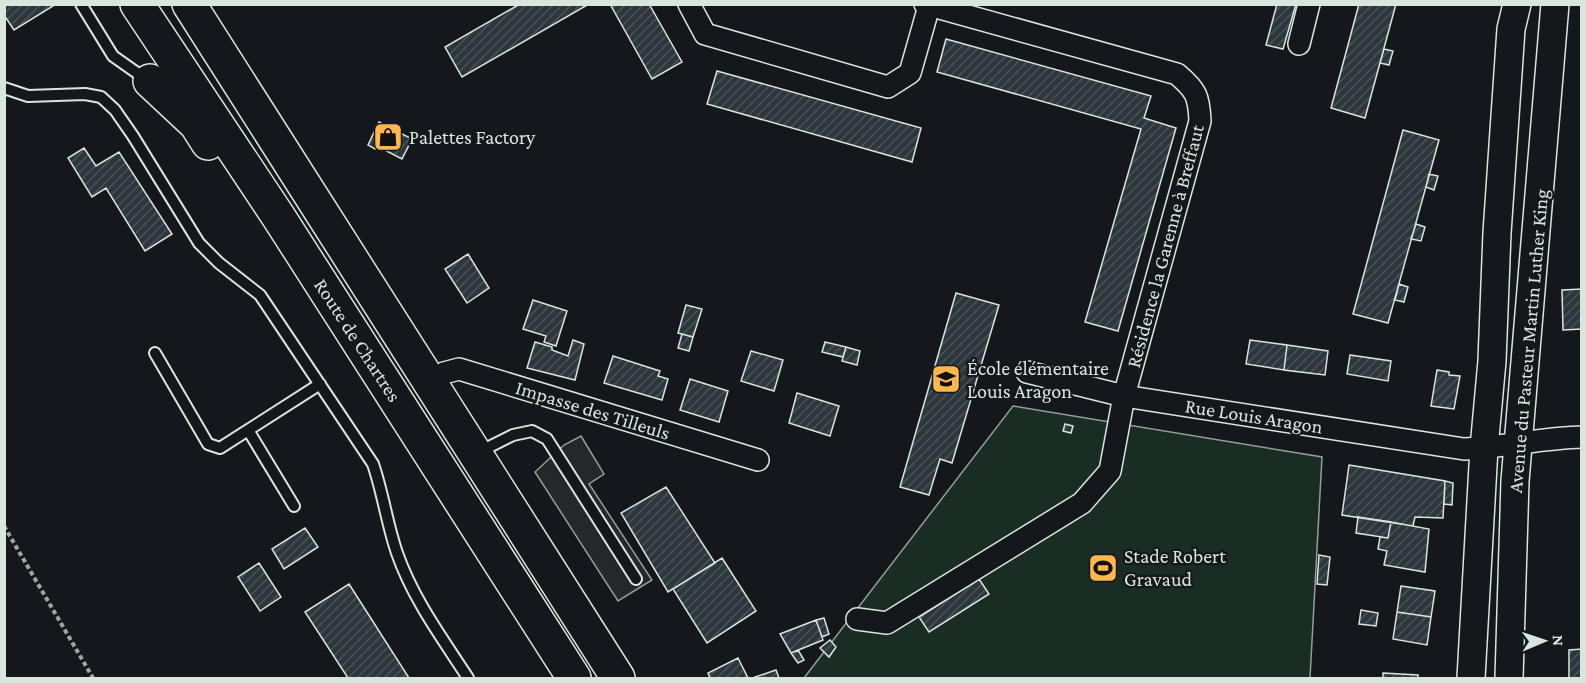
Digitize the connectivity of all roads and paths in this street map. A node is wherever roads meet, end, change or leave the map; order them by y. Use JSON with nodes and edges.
{"nodes":[{"id":1,"x":81,"y":4,"type":"edge"},
{"id":2,"x":137,"y":4,"type":"edge"},
{"id":3,"x":189,"y":4,"type":"edge"},
{"id":4,"x":689,"y":4,"type":"edge"},
{"id":5,"x":1309,"y":4,"type":"edge"},
{"id":6,"x":1555,"y":4,"type":"edge"},
{"id":7,"x":927,"y":5,"type":"edge"},
{"id":8,"x":1512,"y":13,"type":"edge"},
{"id":9,"x":1299,"y":44,"type":"dead end"},
{"id":10,"x":150,"y":81,"type":"joint"},
{"id":11,"x":4,"y":88,"type":"edge"},
{"id":12,"x":278,"y":216,"type":"junction"},
{"id":13,"x":155,"y":353,"type":"dead end"},
{"id":14,"x":1027,"y":372,"type":"dead end"},
{"id":15,"x":430,"y":382,"type":"junction"},
{"id":16,"x":320,"y":384,"type":"junction"},
{"id":17,"x":1124,"y":396,"type":"junction"},
{"id":18,"x":248,"y":430,"type":"junction"},
{"id":19,"x":1581,"y":436,"type":"edge"},
{"id":20,"x":1518,"y":442,"type":"junction"},
{"id":21,"x":1484,"y":448,"type":"junction"},
{"id":22,"x":476,"y":454,"type":"junction"},
{"id":23,"x":758,"y":460,"type":"dead end"},
{"id":24,"x":294,"y":506,"type":"dead end"},
{"id":25,"x":4,"y":526,"type":"edge"},
{"id":26,"x":636,"y":579,"type":"dead end"},
{"id":27,"x":857,"y":620,"type":"dead end"},
{"id":28,"x":93,"y":678,"type":"edge"},
{"id":29,"x":468,"y":678,"type":"edge"},
{"id":30,"x":574,"y":678,"type":"edge"},
{"id":31,"x":618,"y":678,"type":"edge"},
{"id":32,"x":1471,"y":678,"type":"edge"},
{"id":33,"x":1509,"y":678,"type":"edge"}],
"edges":[{"from":1,"to":10,"type":"lane"},
{"from":2,"to":12,"type":"main road","name":"Route de Chartres"},
{"from":3,"to":15,"type":"main road","name":"Route de Chartres"},
{"from":4,"to":7,"type":"street","name":"Résidence la Garenne à Breffaut"},
{"from":5,"to":9,"type":"street"},
{"from":6,"to":20,"type":"street","name":"Avenue du Pasteur Martin Luther King"},
{"from":7,"to":17,"type":"street","name":"Résidence la Garenne à Breffaut"},
{"from":8,"to":21,"type":"street","name":"Avenue du Pasteur Martin Luther King"},
{"from":10,"to":12,"type":"main road"},
{"from":11,"to":16,"type":"lane"},
{"from":12,"to":30,"type":"main road","name":"Route de Chartres"},
{"from":13,"to":18,"type":"lane"},
{"from":14,"to":17,"type":"street","name":"Rue Louis Aragon"},
{"from":15,"to":22,"type":"main road","name":"Route de Chartres"},
{"from":15,"to":23,"type":"street","name":"Impasse des Tilleuls"},
{"from":16,"to":18,"type":"lane"},
{"from":16,"to":29,"type":"lane"},
{"from":17,"to":21,"type":"street","name":"Rue Louis Aragon"},
{"from":17,"to":27,"type":"street","name":"Résidence la Garenne à Breffaut"},
{"from":18,"to":24,"type":"lane"},
{"from":19,"to":20,"type":"street","name":"Rue Louis Aragon"},
{"from":20,"to":21,"type":"street","name":"Rue Louis Aragon"},
{"from":20,"to":33,"type":"street","name":"Avenue du Pasteur Martin Luther King"},
{"from":21,"to":32,"type":"street","name":"Avenue du Pasteur Martin Luther King"},
{"from":22,"to":26,"type":"lane"},
{"from":22,"to":31,"type":"main road","name":"Route de Chartres"},
{"from":25,"to":28,"type":"path"}]}
